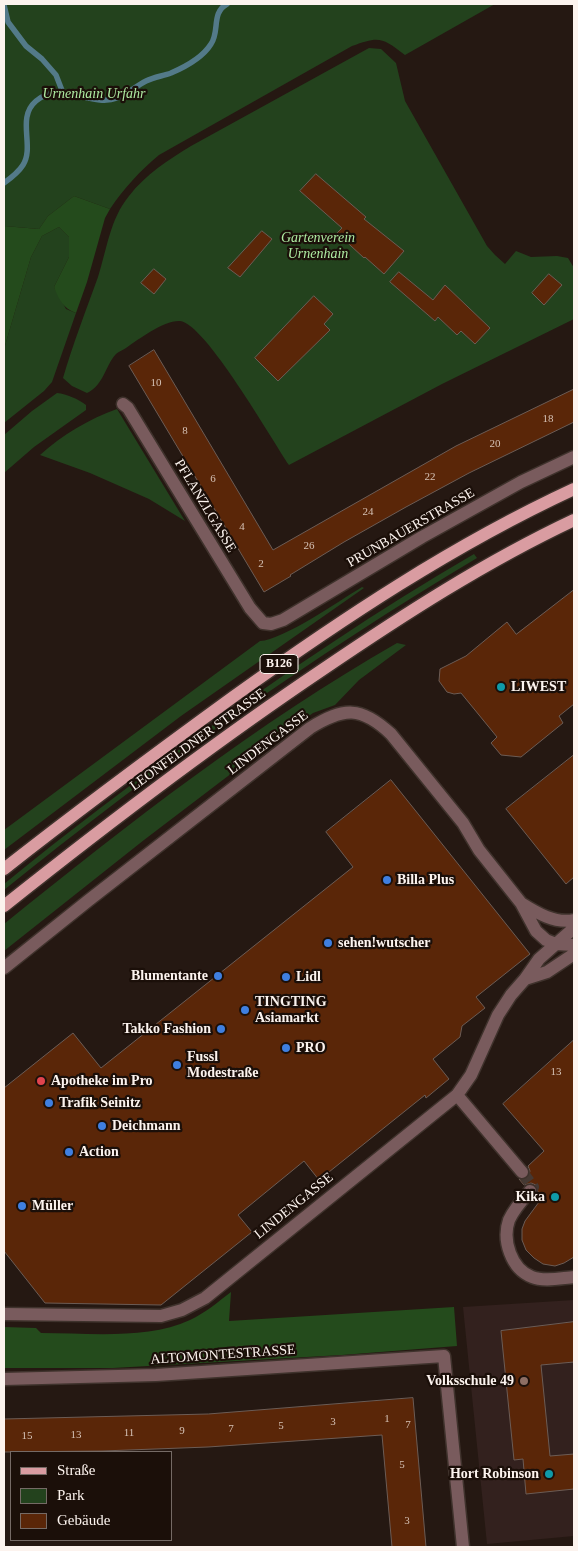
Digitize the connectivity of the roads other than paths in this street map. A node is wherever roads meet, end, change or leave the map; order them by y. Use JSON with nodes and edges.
{"nodes":[{"id":1,"x":123,"y":404,"type":"dead end"},
{"id":2,"x":574,"y":457,"type":"edge"},
{"id":3,"x":574,"y":489,"type":"edge"},
{"id":4,"x":574,"y":520,"type":"edge"},
{"id":5,"x":574,"y":525,"type":"edge"},
{"id":6,"x":549,"y":532,"type":"junction"},
{"id":7,"x":264,"y":623,"type":"joint"},
{"id":8,"x":4,"y":869,"type":"edge"},
{"id":9,"x":521,"y":903,"type":"junction"},
{"id":10,"x":4,"y":906,"type":"edge"},
{"id":11,"x":574,"y":920,"type":"edge"},
{"id":12,"x":574,"y":928,"type":"edge"},
{"id":13,"x":556,"y":944,"type":"junction"},
{"id":14,"x":574,"y":945,"type":"edge"},
{"id":15,"x":574,"y":954,"type":"edge"},
{"id":16,"x":4,"y":968,"type":"edge"},
{"id":17,"x":525,"y":979,"type":"junction"},
{"id":18,"x":457,"y":1094,"type":"junction"},
{"id":19,"x":522,"y":1172,"type":"tunnel mouth"},
{"id":20,"x":530,"y":1191,"type":"dead end"},
{"id":21,"x":574,"y":1277,"type":"edge"},
{"id":22,"x":4,"y":1314,"type":"edge"},
{"id":23,"x":4,"y":1379,"type":"edge"},
{"id":24,"x":463,"y":1547,"type":"edge"}],
"edges":[{"from":1,"to":7,"type":"street","name":"PFLANZLGASSE"},
{"from":2,"to":7,"type":"street","name":"PRUNBAUERSTRASSE"},
{"from":3,"to":8,"type":"main road","name":"LEONFELDNER STRASSE","number":"B126"},
{"from":4,"to":6,"type":"main road","name":"LEONFELDNER STRASSE","number":"B126"},
{"from":5,"to":6,"type":"main road"},
{"from":6,"to":10,"type":"main road","name":"LEONFELDNER STRASSE","number":"B126"},
{"from":9,"to":11,"type":"street","name":"LINDENGASSE"},
{"from":9,"to":13,"type":"street","name":"LINDENGASSE"},
{"from":9,"to":16,"type":"street","name":"LINDENGASSE"},
{"from":12,"to":13,"type":"street","name":"LINDENGASSE"},
{"from":13,"to":14,"type":"street"},
{"from":13,"to":17,"type":"street","name":"LINDENGASSE"},
{"from":15,"to":17,"type":"street"},
{"from":17,"to":18,"type":"street","name":"LINDENGASSE"},
{"from":18,"to":19,"type":"street"},
{"from":18,"to":22,"type":"street","name":"LINDENGASSE"},
{"from":20,"to":21,"type":"street"},
{"from":23,"to":24,"type":"street","name":"ALTOMONTESTRASSE"}]}
